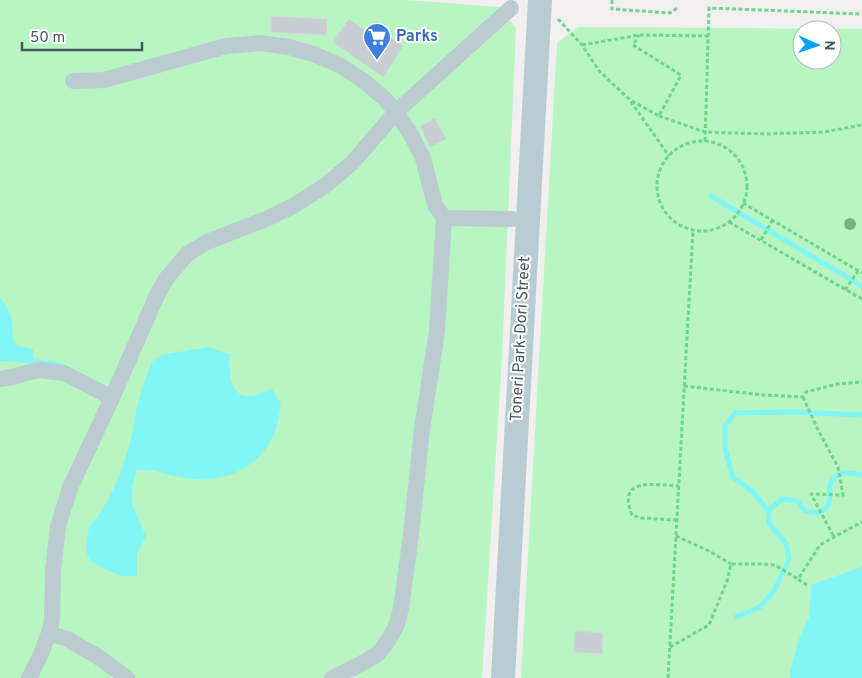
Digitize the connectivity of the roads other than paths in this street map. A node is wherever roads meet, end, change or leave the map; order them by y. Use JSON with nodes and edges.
{"nodes":[{"id":1,"x":540,"y":0,"type":"edge"},
{"id":2,"x":511,"y":8,"type":"dead end"},
{"id":3,"x":73,"y":81,"type":"dead end"},
{"id":4,"x":396,"y":112,"type":"junction"},
{"id":5,"x":444,"y":218,"type":"junction"},
{"id":6,"x":512,"y":219,"type":"dead end"},
{"id":7,"x":0,"y":379,"type":"edge"},
{"id":8,"x":112,"y":398,"type":"junction"},
{"id":9,"x":49,"y":633,"type":"junction"},
{"id":10,"x":29,"y":678,"type":"edge"},
{"id":11,"x":127,"y":678,"type":"edge"},
{"id":12,"x":333,"y":678,"type":"edge"},
{"id":13,"x":503,"y":678,"type":"edge"}],
"edges":[{"from":1,"to":13,"type":"street","name":"Toneri Park-Dori Street"},
{"from":2,"to":4,"type":"street"},
{"from":3,"to":4,"type":"street"},
{"from":4,"to":5,"type":"street"},
{"from":4,"to":8,"type":"street"},
{"from":5,"to":6,"type":"street"},
{"from":5,"to":12,"type":"street"},
{"from":7,"to":8,"type":"street"},
{"from":8,"to":9,"type":"street"},
{"from":9,"to":10,"type":"street"},
{"from":9,"to":11,"type":"street"}]}
